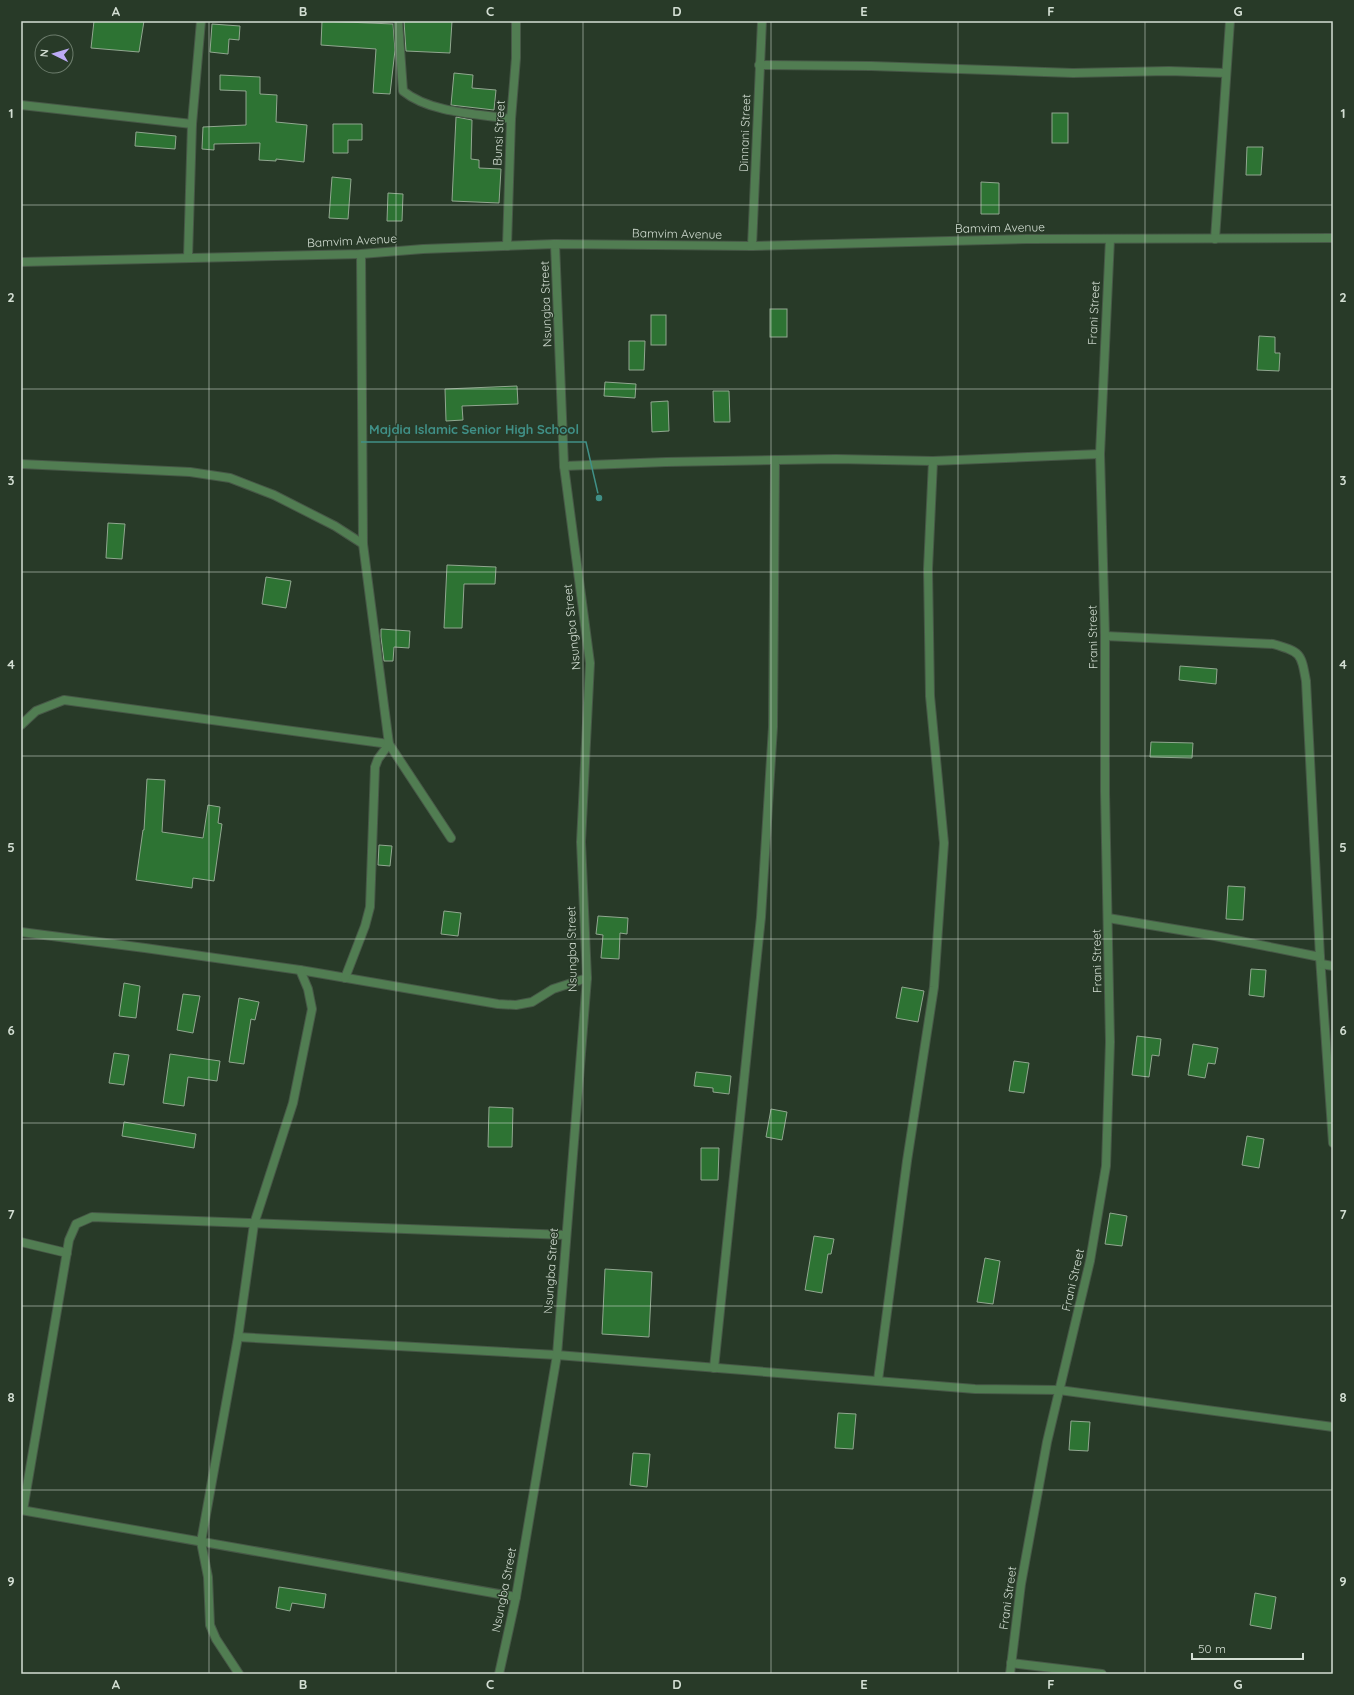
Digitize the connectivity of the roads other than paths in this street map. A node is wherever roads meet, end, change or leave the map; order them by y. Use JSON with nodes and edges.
{"nodes":[{"id":1,"x":201,"y":21,"type":"edge"},
{"id":2,"x":398,"y":21,"type":"edge"},
{"id":3,"x":516,"y":21,"type":"edge"},
{"id":4,"x":762,"y":21,"type":"edge"},
{"id":5,"x":1230,"y":21,"type":"edge"},
{"id":6,"x":759,"y":65,"type":"junction"},
{"id":7,"x":1226,"y":72,"type":"junction"},
{"id":8,"x":21,"y":105,"type":"edge"},
{"id":9,"x":511,"y":119,"type":"junction"},
{"id":10,"x":192,"y":124,"type":"junction"},
{"id":11,"x":1333,"y":238,"type":"edge"},
{"id":12,"x":1110,"y":239,"type":"junction"},
{"id":13,"x":1215,"y":239,"type":"junction"},
{"id":14,"x":555,"y":244,"type":"junction"},
{"id":15,"x":507,"y":246,"type":"junction"},
{"id":16,"x":752,"y":246,"type":"junction"},
{"id":17,"x":361,"y":254,"type":"junction"},
{"id":18,"x":188,"y":258,"type":"junction"},
{"id":19,"x":21,"y":262,"type":"edge"},
{"id":20,"x":1100,"y":454,"type":"junction"},
{"id":21,"x":775,"y":460,"type":"junction"},
{"id":22,"x":933,"y":461,"type":"junction"},
{"id":23,"x":21,"y":464,"type":"edge"},
{"id":24,"x":564,"y":466,"type":"junction"},
{"id":25,"x":363,"y":544,"type":"junction"},
{"id":26,"x":1105,"y":636,"type":"junction"},
{"id":27,"x":21,"y":726,"type":"edge"},
{"id":28,"x":389,"y":744,"type":"junction"},
{"id":29,"x":451,"y":838,"type":"dead end"},
{"id":30,"x":1108,"y":918,"type":"junction"},
{"id":31,"x":21,"y":932,"type":"edge"},
{"id":32,"x":1320,"y":961,"type":"junction"},
{"id":33,"x":1333,"y":966,"type":"edge"},
{"id":34,"x":300,"y":970,"type":"junction"},
{"id":35,"x":345,"y":978,"type":"junction"},
{"id":36,"x":587,"y":978,"type":"junction"},
{"id":37,"x":1333,"y":1143,"type":"edge"},
{"id":38,"x":254,"y":1224,"type":"junction"},
{"id":39,"x":566,"y":1235,"type":"junction"},
{"id":40,"x":21,"y":1242,"type":"edge"},
{"id":41,"x":67,"y":1253,"type":"junction"},
{"id":42,"x":238,"y":1337,"type":"junction"},
{"id":43,"x":557,"y":1355,"type":"junction"},
{"id":44,"x":714,"y":1368,"type":"junction"},
{"id":45,"x":878,"y":1380,"type":"junction"},
{"id":46,"x":1059,"y":1390,"type":"junction"},
{"id":47,"x":1333,"y":1427,"type":"edge"},
{"id":48,"x":22,"y":1510,"type":"edge"},
{"id":49,"x":201,"y":1542,"type":"junction"},
{"id":50,"x":516,"y":1597,"type":"junction"},
{"id":51,"x":1011,"y":1663,"type":"junction"},
{"id":52,"x":239,"y":1674,"type":"edge"},
{"id":53,"x":499,"y":1674,"type":"edge"},
{"id":54,"x":1010,"y":1674,"type":"edge"},
{"id":55,"x":1102,"y":1674,"type":"edge"}],
"edges":[{"from":1,"to":10,"type":"street"},
{"from":2,"to":9,"type":"street"},
{"from":3,"to":9,"type":"street","name":"Bunsi Street"},
{"from":4,"to":6,"type":"street","name":"Dinnani Street"},
{"from":5,"to":7,"type":"street"},
{"from":6,"to":7,"type":"street"},
{"from":6,"to":16,"type":"street","name":"Dinnani Street"},
{"from":7,"to":13,"type":"street"},
{"from":8,"to":10,"type":"street"},
{"from":9,"to":15,"type":"street","name":"Bunsi Street"},
{"from":10,"to":18,"type":"street"},
{"from":11,"to":13,"type":"street","name":"Bamvim Avenue"},
{"from":12,"to":13,"type":"street","name":"Bamvim Avenue"},
{"from":12,"to":16,"type":"street","name":"Bamvim Avenue"},
{"from":12,"to":20,"type":"street","name":"Frani Street"},
{"from":14,"to":15,"type":"street","name":"Bamvim Avenue"},
{"from":14,"to":16,"type":"street","name":"Bamvim Avenue"},
{"from":14,"to":24,"type":"street","name":"Nsungba Street"},
{"from":15,"to":17,"type":"street","name":"Bamvim Avenue"},
{"from":17,"to":18,"type":"street","name":"Bamvim Avenue"},
{"from":17,"to":25,"type":"street"},
{"from":18,"to":19,"type":"street","name":"Bamvim Avenue"},
{"from":20,"to":22,"type":"street"},
{"from":20,"to":26,"type":"street","name":"Frani Street"},
{"from":21,"to":22,"type":"street"},
{"from":21,"to":24,"type":"street"},
{"from":21,"to":44,"type":"street"},
{"from":22,"to":45,"type":"street"},
{"from":23,"to":25,"type":"street"},
{"from":24,"to":36,"type":"street","name":"Nsungba Street"},
{"from":25,"to":28,"type":"street"},
{"from":26,"to":30,"type":"street","name":"Frani Street"},
{"from":26,"to":32,"type":"street"},
{"from":27,"to":28,"type":"street"},
{"from":28,"to":29,"type":"street"},
{"from":28,"to":35,"type":"street"},
{"from":30,"to":32,"type":"street"},
{"from":30,"to":46,"type":"street","name":"Frani Street"},
{"from":31,"to":34,"type":"street"},
{"from":32,"to":33,"type":"street"},
{"from":32,"to":37,"type":"street"},
{"from":34,"to":35,"type":"street"},
{"from":34,"to":38,"type":"street"},
{"from":35,"to":36,"type":"street"},
{"from":36,"to":39,"type":"street","name":"Nsungba Street"},
{"from":38,"to":39,"type":"street"},
{"from":38,"to":41,"type":"street"},
{"from":38,"to":42,"type":"street"},
{"from":39,"to":43,"type":"street","name":"Nsungba Street"},
{"from":40,"to":41,"type":"street"},
{"from":41,"to":48,"type":"street"},
{"from":42,"to":43,"type":"street"},
{"from":42,"to":49,"type":"street"},
{"from":43,"to":44,"type":"street"},
{"from":43,"to":50,"type":"street","name":"Nsungba Street"},
{"from":44,"to":45,"type":"street"},
{"from":45,"to":46,"type":"street"},
{"from":46,"to":47,"type":"street"},
{"from":46,"to":51,"type":"street","name":"Frani Street"},
{"from":48,"to":49,"type":"street"},
{"from":49,"to":50,"type":"street"},
{"from":49,"to":52,"type":"street"},
{"from":50,"to":53,"type":"street","name":"Nsungba Street"},
{"from":51,"to":54,"type":"street","name":"Frani Street"},
{"from":51,"to":55,"type":"street"}]}
